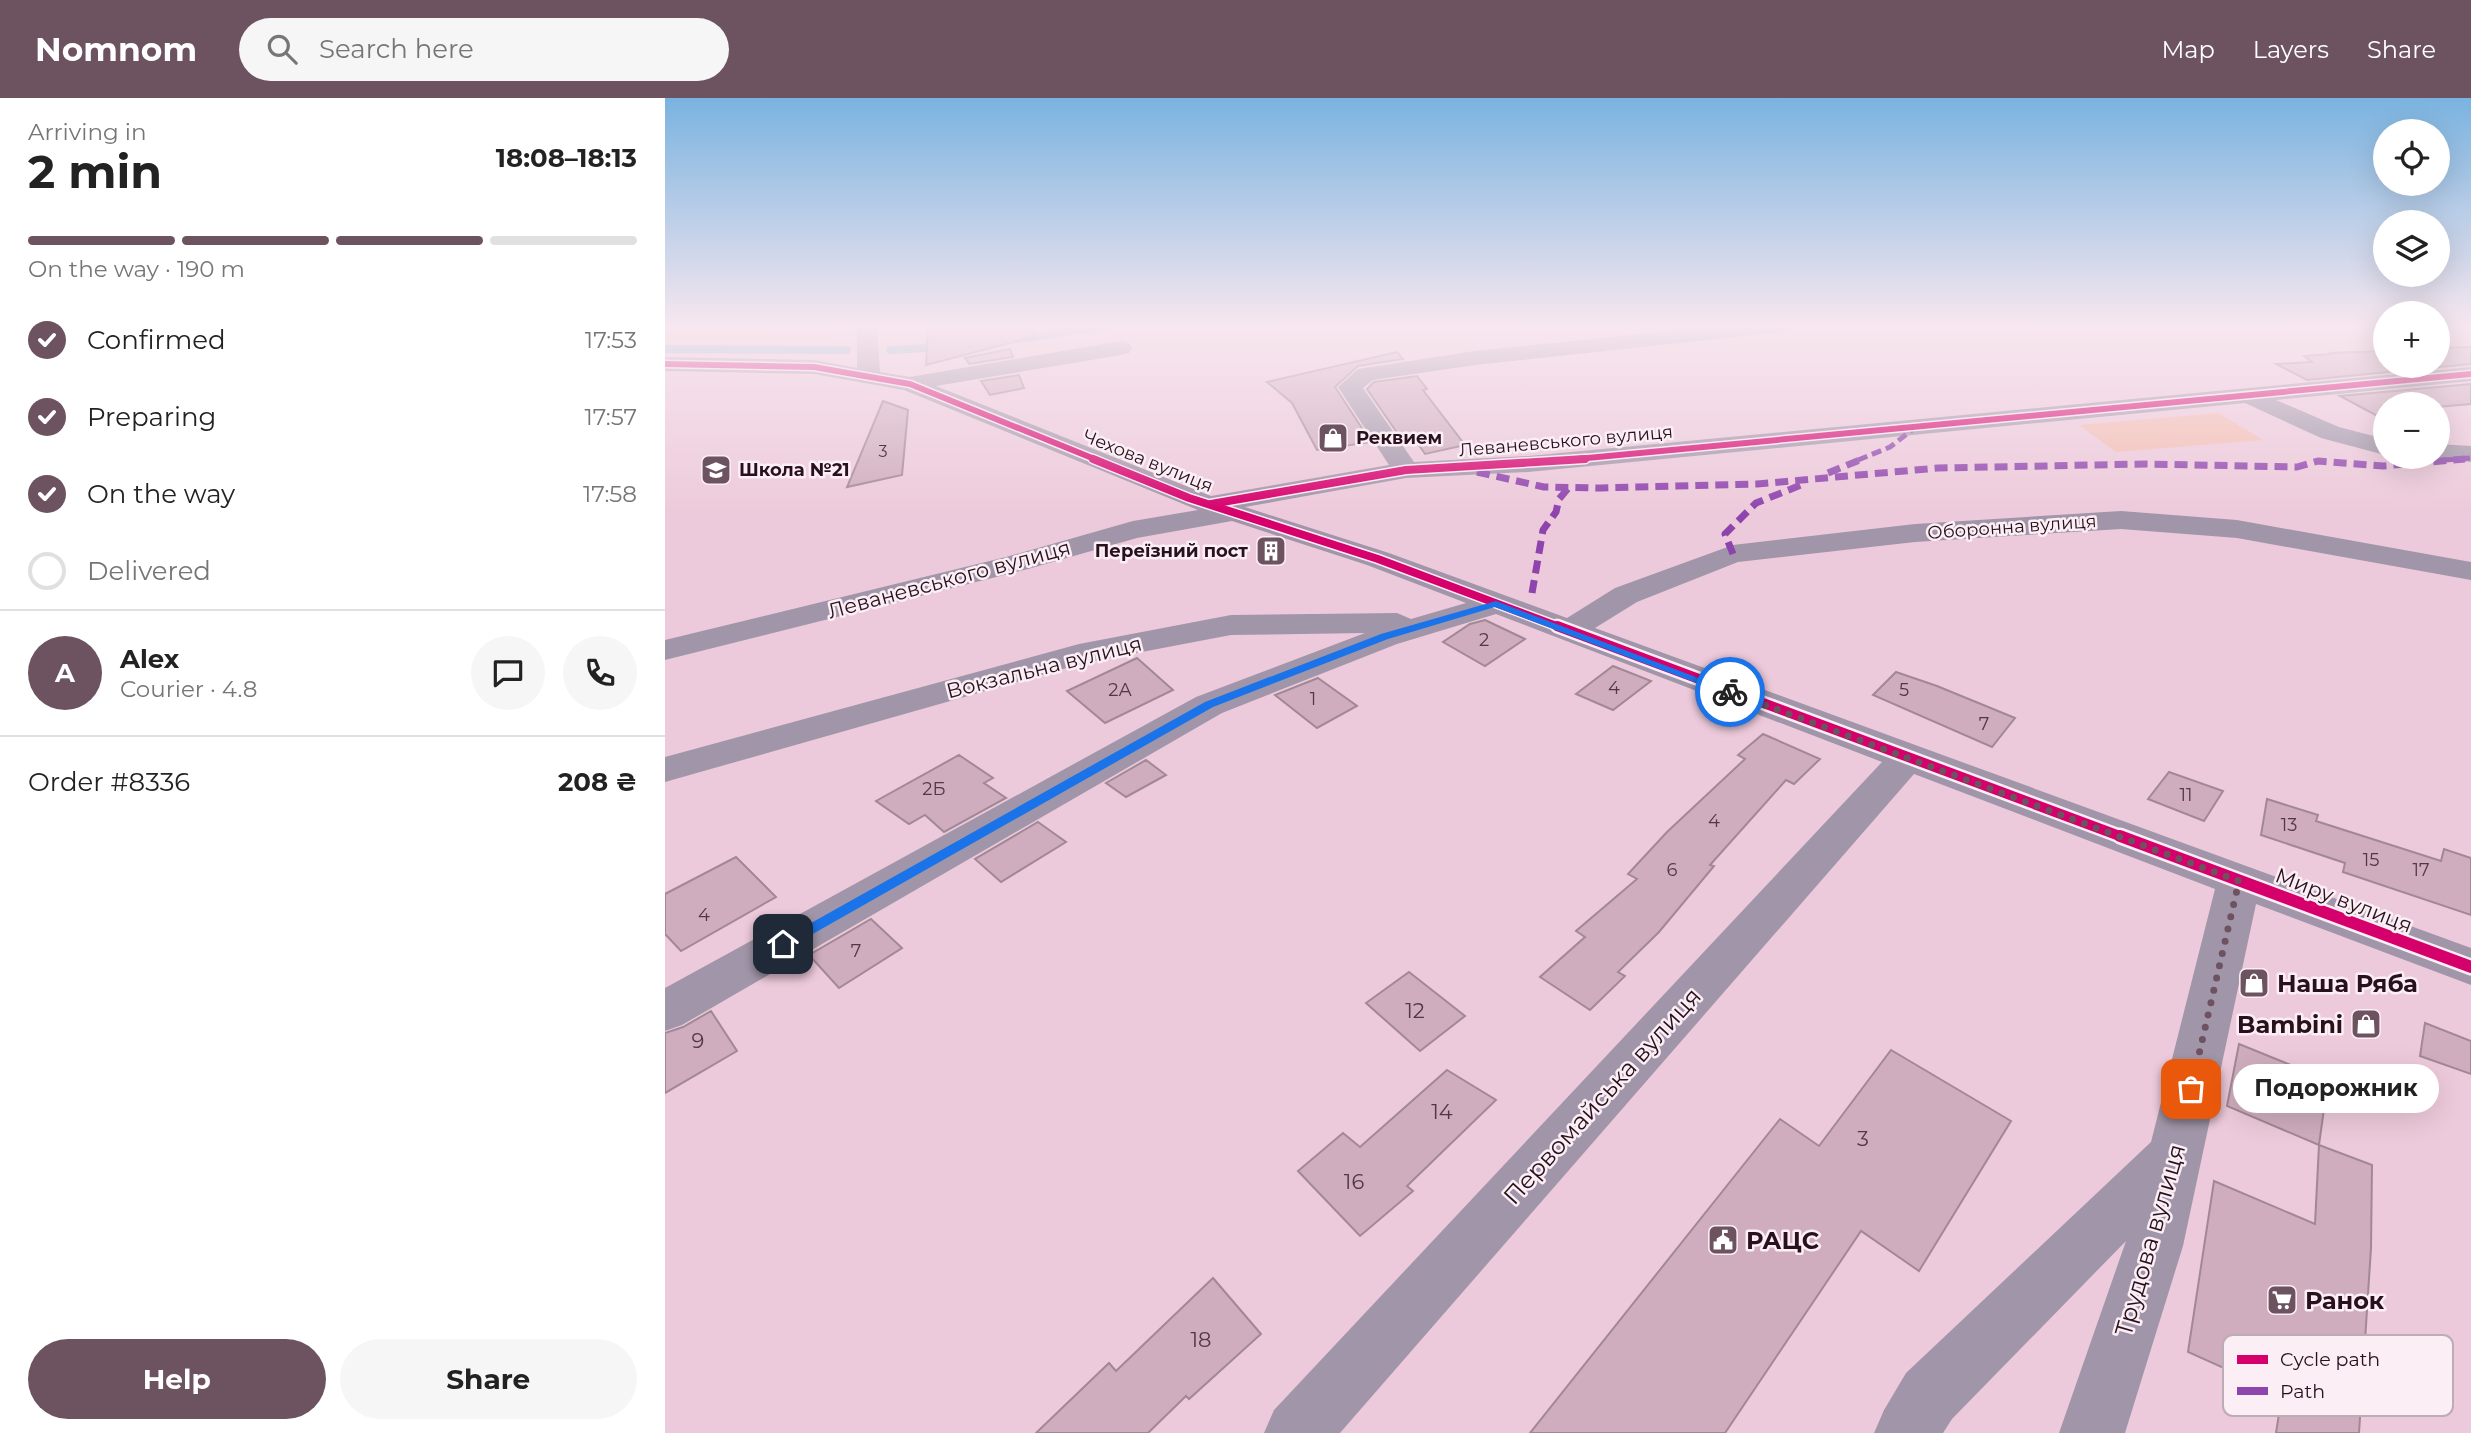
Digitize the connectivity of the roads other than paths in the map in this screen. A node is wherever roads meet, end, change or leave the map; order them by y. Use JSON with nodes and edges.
{"nodes":[{"id":1,"x":921,"y":388,"type":"edge"},
{"id":2,"x":1351,"y":388,"type":"edge"},
{"id":3,"x":2319,"y":388,"type":"edge"},
{"id":4,"x":2248,"y":395,"type":"junction"},
{"id":5,"x":2373,"y":445,"type":"edge"},
{"id":6,"x":2450,"y":453,"type":"edge"},
{"id":7,"x":2471,"y":454,"type":"edge"},
{"id":8,"x":1406,"y":470,"type":"junction"},
{"id":9,"x":1222,"y":508,"type":"junction"},
{"id":10,"x":1378,"y":559,"type":"joint"},
{"id":11,"x":2471,"y":570,"type":"edge"},
{"id":12,"x":1496,"y":604,"type":"junction"},
{"id":13,"x":1433,"y":623,"type":"junction"},
{"id":14,"x":1568,"y":631,"type":"junction"},
{"id":15,"x":665,"y":650,"type":"edge"},
{"id":16,"x":1907,"y":758,"type":"junction"},
{"id":17,"x":665,"y":770,"type":"edge"},
{"id":18,"x":2239,"y":881,"type":"junction"},
{"id":19,"x":2471,"y":967,"type":"edge"},
{"id":20,"x":665,"y":1011,"type":"edge"},
{"id":21,"x":2175,"y":1155,"type":"junction"},
{"id":22,"x":1297,"y":1433,"type":"edge"},
{"id":23,"x":1907,"y":1433,"type":"edge"},
{"id":24,"x":2092,"y":1433,"type":"edge"}],
"edges":[{"from":1,"to":9,"type":"street","name":"Чехова вулиця"},
{"from":2,"to":8,"type":"street"},
{"from":3,"to":4,"type":"street","name":"Леваневського вулиця"},
{"from":4,"to":5,"type":"street"},
{"from":4,"to":8,"type":"street","name":"Леваневського вулиця"},
{"from":6,"to":7,"type":"street"},
{"from":8,"to":9,"type":"street","name":"Леваневського вулиця"},
{"from":9,"to":10,"type":"street","name":"Чехова вулиця"},
{"from":9,"to":15,"type":"street","name":"Леваневського вулиця"},
{"from":10,"to":12,"type":"street","name":"Миру вулиця"},
{"from":11,"to":14,"type":"street","name":"Оборонна вулиця"},
{"from":12,"to":13,"type":"street"},
{"from":12,"to":14,"type":"street","name":"Миру вулиця"},
{"from":13,"to":17,"type":"street","name":"Вокзальна вулиця"},
{"from":13,"to":20,"type":"street"},
{"from":14,"to":16,"type":"street","name":"Миру вулиця"},
{"from":16,"to":18,"type":"street","name":"Миру вулиця"},
{"from":16,"to":22,"type":"street","name":"Первомайська вулиця"},
{"from":18,"to":19,"type":"street","name":"Миру вулиця"},
{"from":18,"to":21,"type":"street","name":"Трудова вулиця"},
{"from":21,"to":23,"type":"street"},
{"from":21,"to":24,"type":"street","name":"Трудова вулиця"}]}
